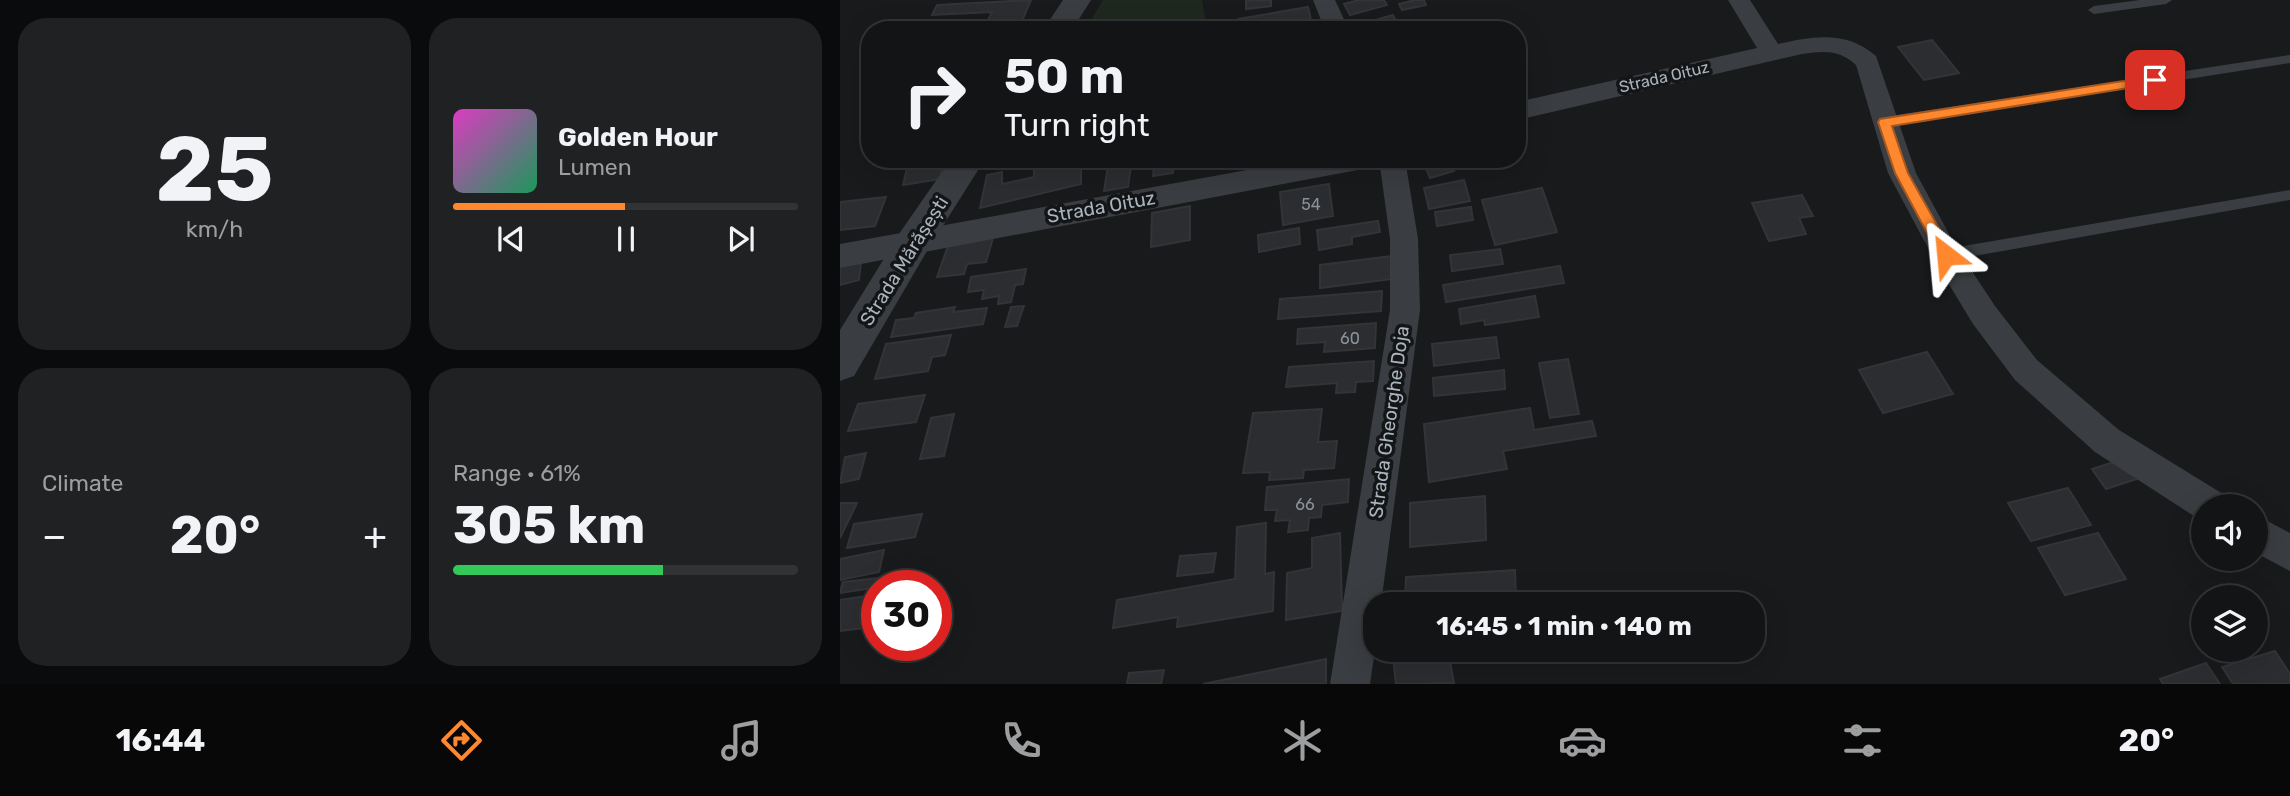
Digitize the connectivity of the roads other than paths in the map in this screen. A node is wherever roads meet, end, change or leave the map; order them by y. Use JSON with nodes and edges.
{"nodes":[{"id":1,"x":1077,"y":0,"type":"edge"},
{"id":2,"x":1324,"y":0,"type":"edge"},
{"id":3,"x":1738,"y":0,"type":"edge"},
{"id":4,"x":2166,"y":0,"type":"edge"},
{"id":5,"x":2094,"y":10,"type":"dead end"},
{"id":6,"x":1063,"y":21,"type":"edge"},
{"id":7,"x":1333,"y":21,"type":"edge"},
{"id":8,"x":1771,"y":52,"type":"junction"},
{"id":9,"x":2290,"y":60,"type":"edge"},
{"id":10,"x":1526,"y":109,"type":"edge"},
{"id":11,"x":1884,"y":122,"type":"junction"},
{"id":12,"x":964,"y":168,"type":"edge"},
{"id":13,"x":1314,"y":168,"type":"edge"},
{"id":14,"x":1393,"y":168,"type":"edge"},
{"id":15,"x":2290,"y":195,"type":"edge"},
{"id":16,"x":914,"y":241,"type":"junction"},
{"id":17,"x":1946,"y":255,"type":"junction"},
{"id":18,"x":840,"y":256,"type":"edge"},
{"id":19,"x":840,"y":364,"type":"edge"},
{"id":20,"x":2191,"y":494,"type":"edge"},
{"id":21,"x":2268,"y":540,"type":"edge"},
{"id":22,"x":2290,"y":554,"type":"edge"},
{"id":23,"x":1350,"y":684,"type":"edge"}],
"edges":[{"from":1,"to":6,"type":"street"},
{"from":2,"to":7,"type":"street"},
{"from":3,"to":8,"type":"street"},
{"from":4,"to":5,"type":"lane"},
{"from":8,"to":10,"type":"street","name":"Strada Oituz"},
{"from":8,"to":11,"type":"street","name":"Strada Oituz"},
{"from":9,"to":11,"type":"lane"},
{"from":11,"to":17,"type":"street","name":"Strada Oituz"},
{"from":12,"to":16,"type":"street","name":"Strada Mărășești"},
{"from":13,"to":16,"type":"street","name":"Strada Oituz"},
{"from":14,"to":23,"type":"street","name":"Strada Gheorghe Doja"},
{"from":15,"to":17,"type":"lane"},
{"from":16,"to":18,"type":"street","name":"Strada Oituz"},
{"from":16,"to":19,"type":"street","name":"Strada Mărășești"},
{"from":17,"to":20,"type":"street","name":"Strada Oituz"},
{"from":21,"to":22,"type":"street"}]}
